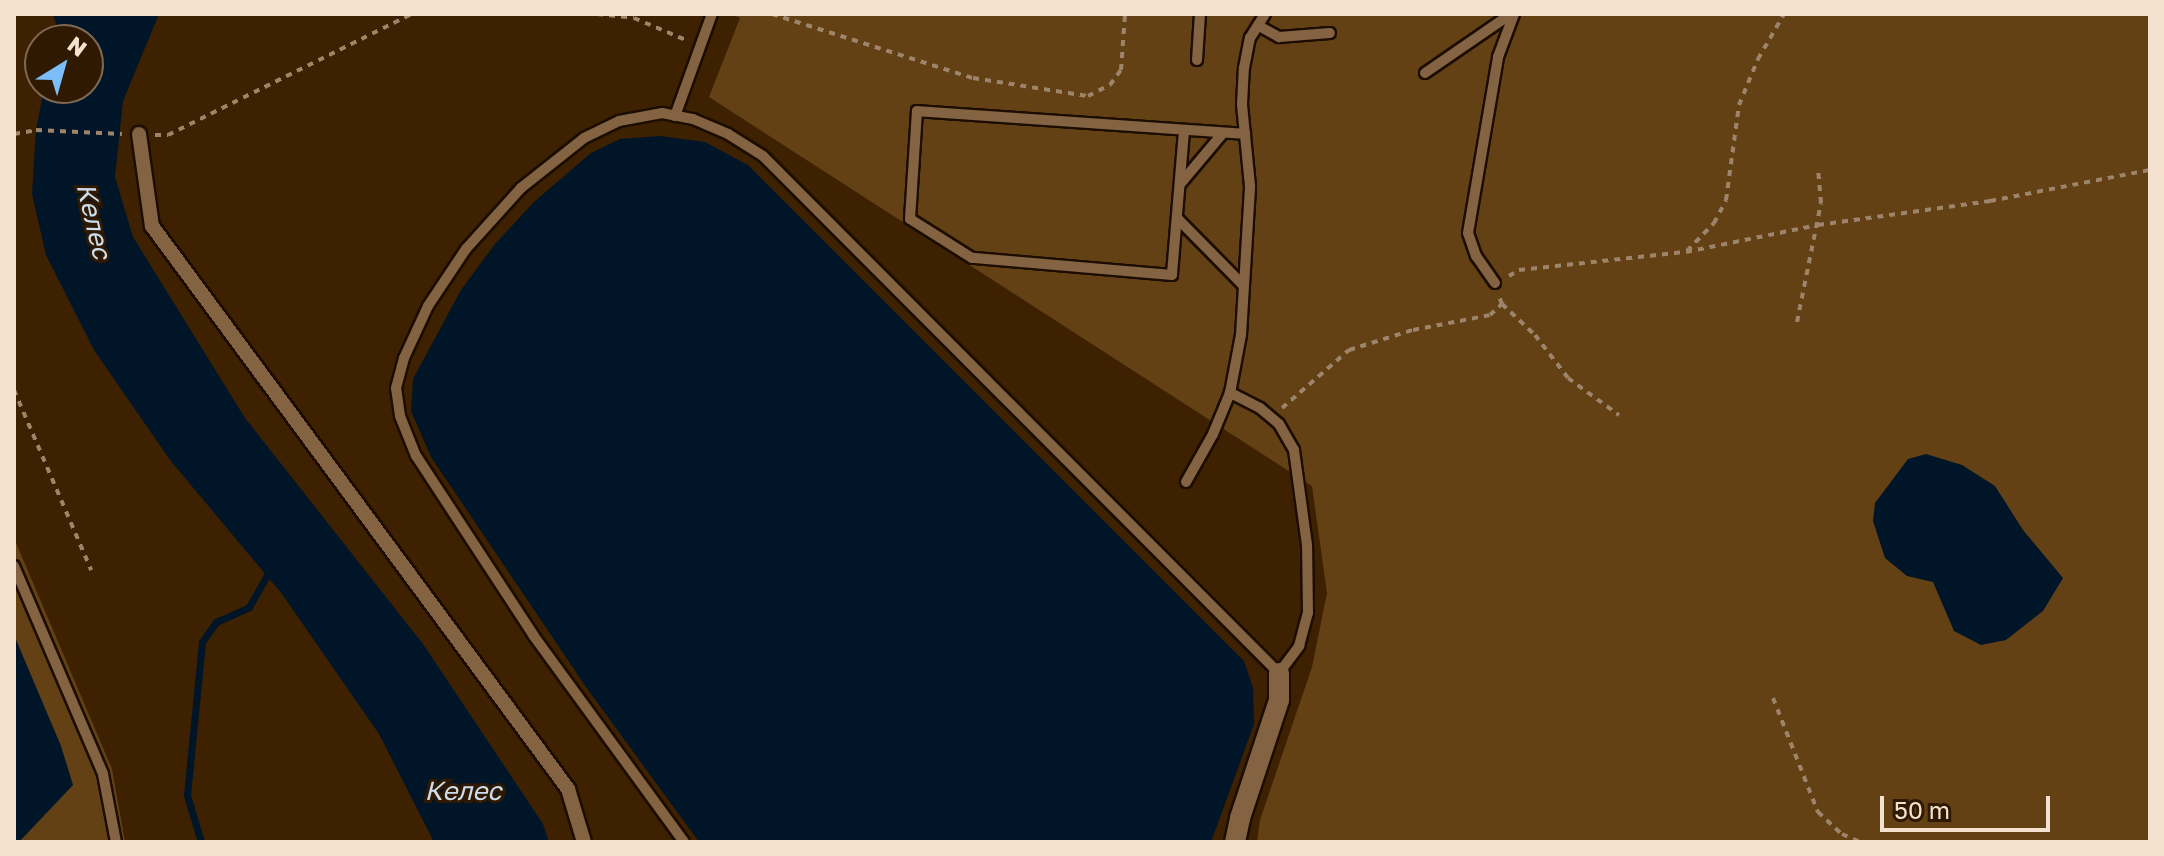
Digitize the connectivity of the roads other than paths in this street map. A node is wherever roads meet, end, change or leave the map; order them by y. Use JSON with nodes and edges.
{"nodes":[{"id":1,"x":712,"y":14,"type":"edge"},
{"id":2,"x":1200,"y":14,"type":"edge"},
{"id":3,"x":1265,"y":14,"type":"edge"},
{"id":4,"x":1506,"y":15,"type":"edge"},
{"id":5,"x":1259,"y":26,"type":"junction"},
{"id":6,"x":1330,"y":33,"type":"dead end"},
{"id":7,"x":1197,"y":60,"type":"dead end"},
{"id":8,"x":1425,"y":73,"type":"dead end"},
{"id":9,"x":675,"y":116,"type":"junction"},
{"id":10,"x":1184,"y":131,"type":"junction"},
{"id":11,"x":1223,"y":133,"type":"junction"},
{"id":12,"x":139,"y":134,"type":"road end"},
{"id":13,"x":1245,"y":134,"type":"junction"},
{"id":14,"x":1179,"y":185,"type":"junction"},
{"id":15,"x":1177,"y":218,"type":"junction"},
{"id":16,"x":1495,"y":283,"type":"road end"},
{"id":17,"x":1244,"y":286,"type":"junction"},
{"id":18,"x":1230,"y":393,"type":"junction"},
{"id":19,"x":1186,"y":482,"type":"dead end"},
{"id":20,"x":14,"y":566,"type":"edge"},
{"id":21,"x":1279,"y":673,"type":"junction"},
{"id":22,"x":116,"y":842,"type":"edge"},
{"id":23,"x":584,"y":842,"type":"edge"},
{"id":24,"x":684,"y":842,"type":"edge"},
{"id":25,"x":1235,"y":842,"type":"edge"}],
"edges":[{"from":1,"to":9,"type":"lane"},
{"from":2,"to":7,"type":"lane"},
{"from":3,"to":5,"type":"lane"},
{"from":4,"to":8,"type":"lane"},
{"from":4,"to":16,"type":"lane"},
{"from":5,"to":6,"type":"lane"},
{"from":5,"to":13,"type":"lane"},
{"from":9,"to":21,"type":"lane"},
{"from":9,"to":24,"type":"lane"},
{"from":10,"to":11,"type":"lane"},
{"from":10,"to":14,"type":"lane"},
{"from":10,"to":15,"type":"lane"},
{"from":11,"to":13,"type":"lane"},
{"from":11,"to":14,"type":"lane"},
{"from":12,"to":23,"type":"street"},
{"from":13,"to":17,"type":"lane"},
{"from":14,"to":15,"type":"lane"},
{"from":15,"to":17,"type":"lane"},
{"from":17,"to":18,"type":"lane"},
{"from":18,"to":19,"type":"lane"},
{"from":18,"to":21,"type":"lane"},
{"from":20,"to":22,"type":"lane"},
{"from":21,"to":25,"type":"street"}]}
